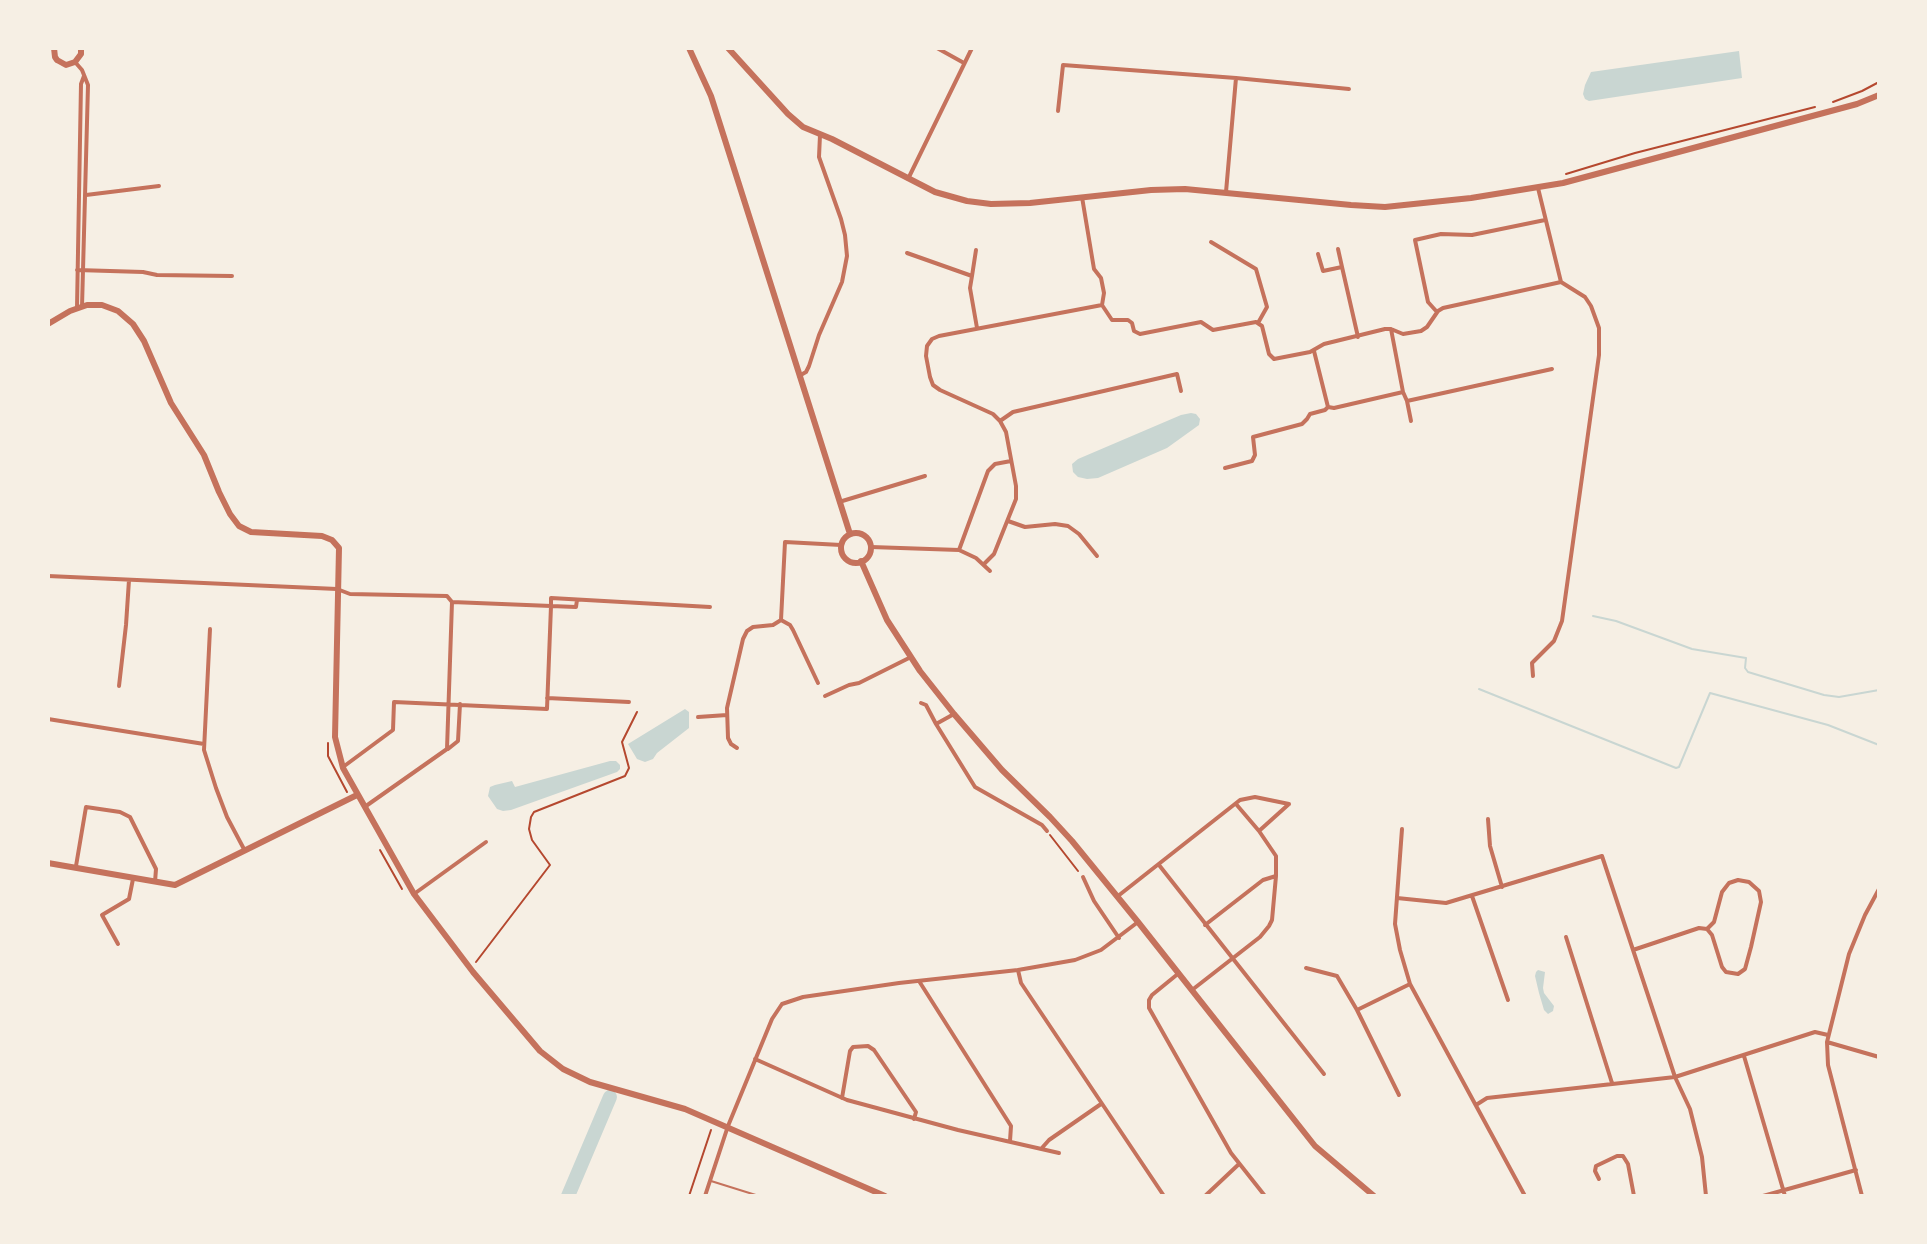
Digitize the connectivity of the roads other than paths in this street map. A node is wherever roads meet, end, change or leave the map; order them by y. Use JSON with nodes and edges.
{"nodes":[{"id":1,"x":54,"y":48,"type":"edge"},
{"id":2,"x":90,"y":48,"type":"edge"},
{"id":3,"x":689,"y":48,"type":"edge"},
{"id":4,"x":728,"y":48,"type":"edge"},
{"id":5,"x":937,"y":48,"type":"edge"},
{"id":6,"x":972,"y":48,"type":"edge"},
{"id":7,"x":81,"y":49,"type":"edge"},
{"id":8,"x":57,"y":60,"type":"junction"},
{"id":9,"x":75,"y":62,"type":"junction"},
{"id":10,"x":964,"y":63,"type":"junction"},
{"id":11,"x":50,"y":66,"type":"edge"},
{"id":12,"x":84,"y":76,"type":"junction"},
{"id":13,"x":1236,"y":78,"type":"junction"},
{"id":14,"x":1349,"y":89,"type":"dead end"},
{"id":15,"x":1879,"y":95,"type":"edge"},
{"id":16,"x":1058,"y":111,"type":"dead end"},
{"id":17,"x":820,"y":135,"type":"junction"},
{"id":18,"x":908,"y":179,"type":"junction"},
{"id":19,"x":159,"y":186,"type":"dead end"},
{"id":20,"x":1538,"y":188,"type":"junction"},
{"id":21,"x":1226,"y":192,"type":"junction"},
{"id":22,"x":78,"y":194,"type":"junction"},
{"id":23,"x":85,"y":195,"type":"junction"},
{"id":24,"x":1082,"y":197,"type":"junction"},
{"id":25,"x":1545,"y":220,"type":"junction"},
{"id":26,"x":1211,"y":242,"type":"dead end"},
{"id":27,"x":1338,"y":249,"type":"dead end"},
{"id":28,"x":976,"y":250,"type":"dead end"},
{"id":29,"x":907,"y":253,"type":"dead end"},
{"id":30,"x":1318,"y":254,"type":"dead end"},
{"id":31,"x":1257,"y":260,"type":"dead end"},
{"id":32,"x":1253,"y":267,"type":"junction"},
{"id":33,"x":1342,"y":267,"type":"junction"},
{"id":34,"x":80,"y":270,"type":"junction"},
{"id":35,"x":232,"y":276,"type":"dead end"},
{"id":36,"x":972,"y":276,"type":"junction"},
{"id":37,"x":1561,"y":282,"type":"junction"},
{"id":38,"x":1102,"y":305,"type":"junction"},
{"id":39,"x":79,"y":307,"type":"junction"},
{"id":40,"x":1437,"y":312,"type":"junction"},
{"id":41,"x":1258,"y":323,"type":"junction"},
{"id":42,"x":48,"y":324,"type":"edge"},
{"id":43,"x":977,"y":328,"type":"junction"},
{"id":44,"x":1391,"y":329,"type":"junction"},
{"id":45,"x":1358,"y":337,"type":"junction"},
{"id":46,"x":1314,"y":351,"type":"junction"},
{"id":47,"x":1552,"y":369,"type":"dead end"},
{"id":48,"x":799,"y":376,"type":"junction"},
{"id":49,"x":1181,"y":391,"type":"dead end"},
{"id":50,"x":1403,"y":392,"type":"junction"},
{"id":51,"x":1407,"y":401,"type":"junction"},
{"id":52,"x":1328,"y":407,"type":"junction"},
{"id":53,"x":1000,"y":421,"type":"junction"},
{"id":54,"x":1411,"y":421,"type":"dead end"},
{"id":55,"x":1011,"y":461,"type":"junction"},
{"id":56,"x":1225,"y":468,"type":"dead end"},
{"id":57,"x":925,"y":476,"type":"dead end"},
{"id":58,"x":839,"y":502,"type":"junction"},
{"id":59,"x":1008,"y":521,"type":"junction"},
{"id":60,"x":850,"y":534,"type":"junction"},
{"id":61,"x":841,"y":545,"type":"junction"},
{"id":62,"x":871,"y":547,"type":"junction"},
{"id":63,"x":959,"y":550,"type":"junction"},
{"id":64,"x":1097,"y":556,"type":"dead end"},
{"id":65,"x":861,"y":561,"type":"junction"},
{"id":66,"x":984,"y":564,"type":"junction"},
{"id":67,"x":990,"y":571,"type":"dead end"},
{"id":68,"x":48,"y":576,"type":"edge"},
{"id":69,"x":129,"y":580,"type":"junction"},
{"id":70,"x":337,"y":589,"type":"junction"},
{"id":71,"x":452,"y":602,"type":"junction"},
{"id":72,"x":551,"y":606,"type":"junction"},
{"id":73,"x":710,"y":607,"type":"dead end"},
{"id":74,"x":781,"y":620,"type":"junction"},
{"id":75,"x":210,"y":629,"type":"dead end"},
{"id":76,"x":911,"y":657,"type":"junction"},
{"id":77,"x":1533,"y":676,"type":"dead end"},
{"id":78,"x":818,"y":683,"type":"dead end"},
{"id":79,"x":119,"y":686,"type":"dead end"},
{"id":80,"x":825,"y":696,"type":"dead end"},
{"id":81,"x":547,"y":698,"type":"junction"},
{"id":82,"x":629,"y":702,"type":"dead end"},
{"id":83,"x":921,"y":703,"type":"dead end"},
{"id":84,"x":448,"y":704,"type":"junction"},
{"id":85,"x":460,"y":704,"type":"junction"},
{"id":86,"x":954,"y":714,"type":"junction"},
{"id":87,"x":727,"y":715,"type":"junction"},
{"id":88,"x":698,"y":717,"type":"dead end"},
{"id":89,"x":48,"y":719,"type":"edge"},
{"id":90,"x":936,"y":724,"type":"junction"},
{"id":91,"x":204,"y":744,"type":"junction"},
{"id":92,"x":737,"y":748,"type":"dead end"},
{"id":93,"x":447,"y":749,"type":"junction"},
{"id":94,"x":343,"y":768,"type":"junction"},
{"id":95,"x":354,"y":796,"type":"junction"},
{"id":96,"x":1236,"y":804,"type":"junction"},
{"id":97,"x":364,"y":807,"type":"junction"},
{"id":98,"x":1050,"y":817,"type":"junction"},
{"id":99,"x":1488,"y":819,"type":"dead end"},
{"id":100,"x":1042,"y":825,"type":"junction"},
{"id":101,"x":1402,"y":829,"type":"dead end"},
{"id":102,"x":1047,"y":831,"type":"road end"},
{"id":103,"x":1259,"y":831,"type":"junction"},
{"id":104,"x":486,"y":842,"type":"dead end"},
{"id":105,"x":245,"y":851,"type":"junction"},
{"id":106,"x":48,"y":863,"type":"edge"},
{"id":107,"x":1159,"y":865,"type":"junction"},
{"id":108,"x":76,"y":867,"type":"junction"},
{"id":109,"x":1276,"y":876,"type":"junction"},
{"id":110,"x":1083,"y":877,"type":"road end"},
{"id":111,"x":134,"y":878,"type":"junction"},
{"id":112,"x":155,"y":882,"type":"junction"},
{"id":113,"x":49,"y":883,"type":"edge"},
{"id":114,"x":1502,"y":887,"type":"junction"},
{"id":115,"x":1879,"y":889,"type":"edge"},
{"id":116,"x":48,"y":890,"type":"edge"},
{"id":117,"x":414,"y":894,"type":"junction"},
{"id":118,"x":1118,"y":896,"type":"junction"},
{"id":119,"x":1472,"y":896,"type":"junction"},
{"id":120,"x":1397,"y":898,"type":"junction"},
{"id":121,"x":1138,"y":922,"type":"junction"},
{"id":122,"x":1205,"y":925,"type":"junction"},
{"id":123,"x":1707,"y":929,"type":"junction"},
{"id":124,"x":1566,"y":937,"type":"dead end"},
{"id":125,"x":1119,"y":938,"type":"junction"},
{"id":126,"x":118,"y":944,"type":"dead end"},
{"id":127,"x":1633,"y":950,"type":"junction"},
{"id":128,"x":1232,"y":959,"type":"junction"},
{"id":129,"x":1306,"y":968,"type":"dead end"},
{"id":130,"x":1018,"y":970,"type":"junction"},
{"id":131,"x":1179,"y":973,"type":"junction"},
{"id":132,"x":919,"y":981,"type":"junction"},
{"id":133,"x":1410,"y":984,"type":"junction"},
{"id":134,"x":1192,"y":990,"type":"junction"},
{"id":135,"x":1508,"y":1000,"type":"dead end"},
{"id":136,"x":1357,"y":1010,"type":"junction"},
{"id":137,"x":1828,"y":1035,"type":"junction"},
{"id":138,"x":1827,"y":1042,"type":"junction"},
{"id":139,"x":1744,"y":1056,"type":"junction"},
{"id":140,"x":1879,"y":1057,"type":"edge"},
{"id":141,"x":755,"y":1059,"type":"junction"},
{"id":142,"x":1324,"y":1074,"type":"dead end"},
{"id":143,"x":1675,"y":1077,"type":"junction"},
{"id":144,"x":1612,"y":1083,"type":"junction"},
{"id":145,"x":1399,"y":1095,"type":"dead end"},
{"id":146,"x":842,"y":1098,"type":"junction"},
{"id":147,"x":1101,"y":1104,"type":"junction"},
{"id":148,"x":1476,"y":1105,"type":"junction"},
{"id":149,"x":914,"y":1119,"type":"junction"},
{"id":150,"x":728,"y":1126,"type":"junction"},
{"id":151,"x":1010,"y":1141,"type":"junction"},
{"id":152,"x":1041,"y":1149,"type":"junction"},
{"id":153,"x":1059,"y":1153,"type":"dead end"},
{"id":154,"x":1239,"y":1164,"type":"junction"},
{"id":155,"x":1856,"y":1170,"type":"junction"},
{"id":156,"x":1599,"y":1179,"type":"dead end"},
{"id":157,"x":710,"y":1181,"type":"junction"},
{"id":158,"x":1784,"y":1193,"type":"edge"},
{"id":159,"x":705,"y":1196,"type":"edge"},
{"id":160,"x":759,"y":1196,"type":"edge"},
{"id":161,"x":885,"y":1196,"type":"edge"},
{"id":162,"x":1164,"y":1196,"type":"edge"},
{"id":163,"x":1205,"y":1196,"type":"edge"},
{"id":164,"x":1265,"y":1196,"type":"edge"},
{"id":165,"x":1374,"y":1196,"type":"edge"},
{"id":166,"x":1525,"y":1196,"type":"edge"},
{"id":167,"x":1634,"y":1196,"type":"edge"},
{"id":168,"x":1706,"y":1196,"type":"edge"},
{"id":169,"x":1763,"y":1196,"type":"edge"},
{"id":170,"x":1862,"y":1196,"type":"edge"}],
"edges":[{"from":1,"to":8,"type":"street"},
{"from":2,"to":7,"type":"street"},
{"from":3,"to":48,"type":"street"},
{"from":4,"to":17,"type":"street"},
{"from":5,"to":10,"type":"street"},
{"from":6,"to":10,"type":"street"},
{"from":7,"to":9,"type":"street"},
{"from":8,"to":9,"type":"street"},
{"from":8,"to":11,"type":"street"},
{"from":9,"to":12,"type":"street"},
{"from":10,"to":18,"type":"street"},
{"from":12,"to":22,"type":"street"},
{"from":12,"to":23,"type":"street"},
{"from":13,"to":14,"type":"street"},
{"from":13,"to":16,"type":"street"},
{"from":13,"to":21,"type":"street"},
{"from":15,"to":20,"type":"street"},
{"from":17,"to":18,"type":"street"},
{"from":17,"to":48,"type":"street"},
{"from":18,"to":24,"type":"street"},
{"from":19,"to":23,"type":"street"},
{"from":20,"to":21,"type":"street"},
{"from":20,"to":25,"type":"street"},
{"from":21,"to":24,"type":"street"},
{"from":22,"to":23,"type":"street"},
{"from":22,"to":34,"type":"street"},
{"from":23,"to":34,"type":"street"},
{"from":24,"to":38,"type":"street"},
{"from":25,"to":37,"type":"street"},
{"from":25,"to":40,"type":"street"},
{"from":26,"to":32,"type":"street"},
{"from":27,"to":33,"type":"street"},
{"from":28,"to":36,"type":"street"},
{"from":29,"to":36,"type":"street"},
{"from":30,"to":33,"type":"street"},
{"from":31,"to":32,"type":"street"},
{"from":32,"to":41,"type":"street"},
{"from":33,"to":45,"type":"street"},
{"from":34,"to":35,"type":"street"},
{"from":34,"to":39,"type":"street"},
{"from":36,"to":43,"type":"street"},
{"from":37,"to":40,"type":"street"},
{"from":37,"to":77,"type":"street"},
{"from":38,"to":41,"type":"street"},
{"from":38,"to":43,"type":"street"},
{"from":39,"to":42,"type":"street"},
{"from":39,"to":70,"type":"street"},
{"from":40,"to":44,"type":"street"},
{"from":41,"to":46,"type":"street"},
{"from":43,"to":53,"type":"street"},
{"from":44,"to":45,"type":"street"},
{"from":44,"to":50,"type":"street"},
{"from":45,"to":46,"type":"street"},
{"from":46,"to":52,"type":"street"},
{"from":47,"to":51,"type":"street"},
{"from":48,"to":58,"type":"street"},
{"from":49,"to":53,"type":"street"},
{"from":50,"to":51,"type":"street"},
{"from":50,"to":52,"type":"street"},
{"from":51,"to":54,"type":"street"},
{"from":52,"to":56,"type":"street"},
{"from":53,"to":55,"type":"street"},
{"from":55,"to":59,"type":"street"},
{"from":55,"to":63,"type":"street"},
{"from":57,"to":58,"type":"street"},
{"from":58,"to":60,"type":"street"},
{"from":59,"to":64,"type":"street"},
{"from":59,"to":66,"type":"street"},
{"from":60,"to":61,"type":"street"},
{"from":60,"to":62,"type":"street"},
{"from":61,"to":65,"type":"street"},
{"from":61,"to":74,"type":"street"},
{"from":62,"to":63,"type":"street"},
{"from":62,"to":65,"type":"street"},
{"from":63,"to":66,"type":"street"},
{"from":65,"to":76,"type":"street"},
{"from":66,"to":67,"type":"street"},
{"from":68,"to":69,"type":"street"},
{"from":69,"to":70,"type":"street"},
{"from":69,"to":79,"type":"street"},
{"from":70,"to":71,"type":"street"},
{"from":70,"to":94,"type":"street"},
{"from":71,"to":72,"type":"street"},
{"from":71,"to":84,"type":"street"},
{"from":72,"to":73,"type":"street"},
{"from":72,"to":81,"type":"street"},
{"from":74,"to":78,"type":"street"},
{"from":74,"to":87,"type":"street"},
{"from":75,"to":91,"type":"street"},
{"from":76,"to":80,"type":"street"},
{"from":76,"to":86,"type":"street"},
{"from":81,"to":82,"type":"street"},
{"from":81,"to":85,"type":"street"},
{"from":83,"to":90,"type":"street"},
{"from":84,"to":85,"type":"street"},
{"from":84,"to":93,"type":"street"},
{"from":84,"to":94,"type":"street"},
{"from":85,"to":93,"type":"street"},
{"from":86,"to":90,"type":"street"},
{"from":86,"to":98,"type":"street"},
{"from":87,"to":88,"type":"street"},
{"from":87,"to":92,"type":"street"},
{"from":89,"to":91,"type":"street"},
{"from":90,"to":100,"type":"street"},
{"from":91,"to":105,"type":"street"},
{"from":93,"to":97,"type":"street"},
{"from":94,"to":95,"type":"street"},
{"from":95,"to":97,"type":"street"},
{"from":95,"to":105,"type":"street"},
{"from":96,"to":103,"type":"street"},
{"from":96,"to":103,"type":"street"},
{"from":96,"to":107,"type":"street"},
{"from":97,"to":117,"type":"street"},
{"from":98,"to":100,"type":"street"},
{"from":98,"to":118,"type":"street"},
{"from":99,"to":114,"type":"street"},
{"from":100,"to":102,"type":"street"},
{"from":101,"to":120,"type":"street"},
{"from":103,"to":109,"type":"street"},
{"from":104,"to":117,"type":"street"},
{"from":105,"to":112,"type":"street"},
{"from":106,"to":108,"type":"street"},
{"from":107,"to":118,"type":"street"},
{"from":107,"to":122,"type":"street"},
{"from":108,"to":111,"type":"street"},
{"from":108,"to":112,"type":"street"},
{"from":109,"to":122,"type":"street"},
{"from":109,"to":128,"type":"street"},
{"from":110,"to":125,"type":"street"},
{"from":111,"to":112,"type":"street"},
{"from":111,"to":126,"type":"street"},
{"from":113,"to":116,"type":"lane"},
{"from":114,"to":119,"type":"street"},
{"from":114,"to":127,"type":"street"},
{"from":115,"to":137,"type":"street"},
{"from":117,"to":150,"type":"street"},
{"from":118,"to":121,"type":"street"},
{"from":119,"to":120,"type":"street"},
{"from":119,"to":135,"type":"street"},
{"from":120,"to":133,"type":"street"},
{"from":121,"to":125,"type":"street"},
{"from":121,"to":131,"type":"street"},
{"from":122,"to":128,"type":"street"},
{"from":123,"to":123,"type":"street"},
{"from":123,"to":127,"type":"street"},
{"from":124,"to":144,"type":"street"},
{"from":125,"to":130,"type":"street"},
{"from":127,"to":143,"type":"street"},
{"from":128,"to":134,"type":"street"},
{"from":128,"to":142,"type":"street"},
{"from":129,"to":136,"type":"street"},
{"from":130,"to":132,"type":"street"},
{"from":130,"to":147,"type":"street"},
{"from":131,"to":134,"type":"street"},
{"from":131,"to":154,"type":"street"},
{"from":132,"to":141,"type":"street"},
{"from":132,"to":151,"type":"street"},
{"from":133,"to":136,"type":"street"},
{"from":133,"to":148,"type":"street"},
{"from":134,"to":165,"type":"street"},
{"from":136,"to":145,"type":"street"},
{"from":137,"to":138,"type":"street"},
{"from":137,"to":139,"type":"street"},
{"from":138,"to":140,"type":"street"},
{"from":138,"to":155,"type":"street"},
{"from":139,"to":143,"type":"street"},
{"from":139,"to":158,"type":"street"},
{"from":141,"to":146,"type":"street"},
{"from":141,"to":150,"type":"street"},
{"from":143,"to":144,"type":"street"},
{"from":143,"to":168,"type":"street"},
{"from":144,"to":148,"type":"street"},
{"from":146,"to":149,"type":"street"},
{"from":146,"to":149,"type":"street"},
{"from":147,"to":152,"type":"street"},
{"from":147,"to":162,"type":"street"},
{"from":148,"to":166,"type":"street"},
{"from":149,"to":151,"type":"street"},
{"from":150,"to":157,"type":"street"},
{"from":150,"to":161,"type":"street"},
{"from":151,"to":152,"type":"street"},
{"from":152,"to":153,"type":"street"},
{"from":154,"to":163,"type":"street"},
{"from":154,"to":164,"type":"street"},
{"from":155,"to":158,"type":"street"},
{"from":155,"to":170,"type":"street"},
{"from":156,"to":167,"type":"street"},
{"from":157,"to":159,"type":"street"},
{"from":157,"to":160,"type":"lane"},
{"from":158,"to":169,"type":"street"}]}
